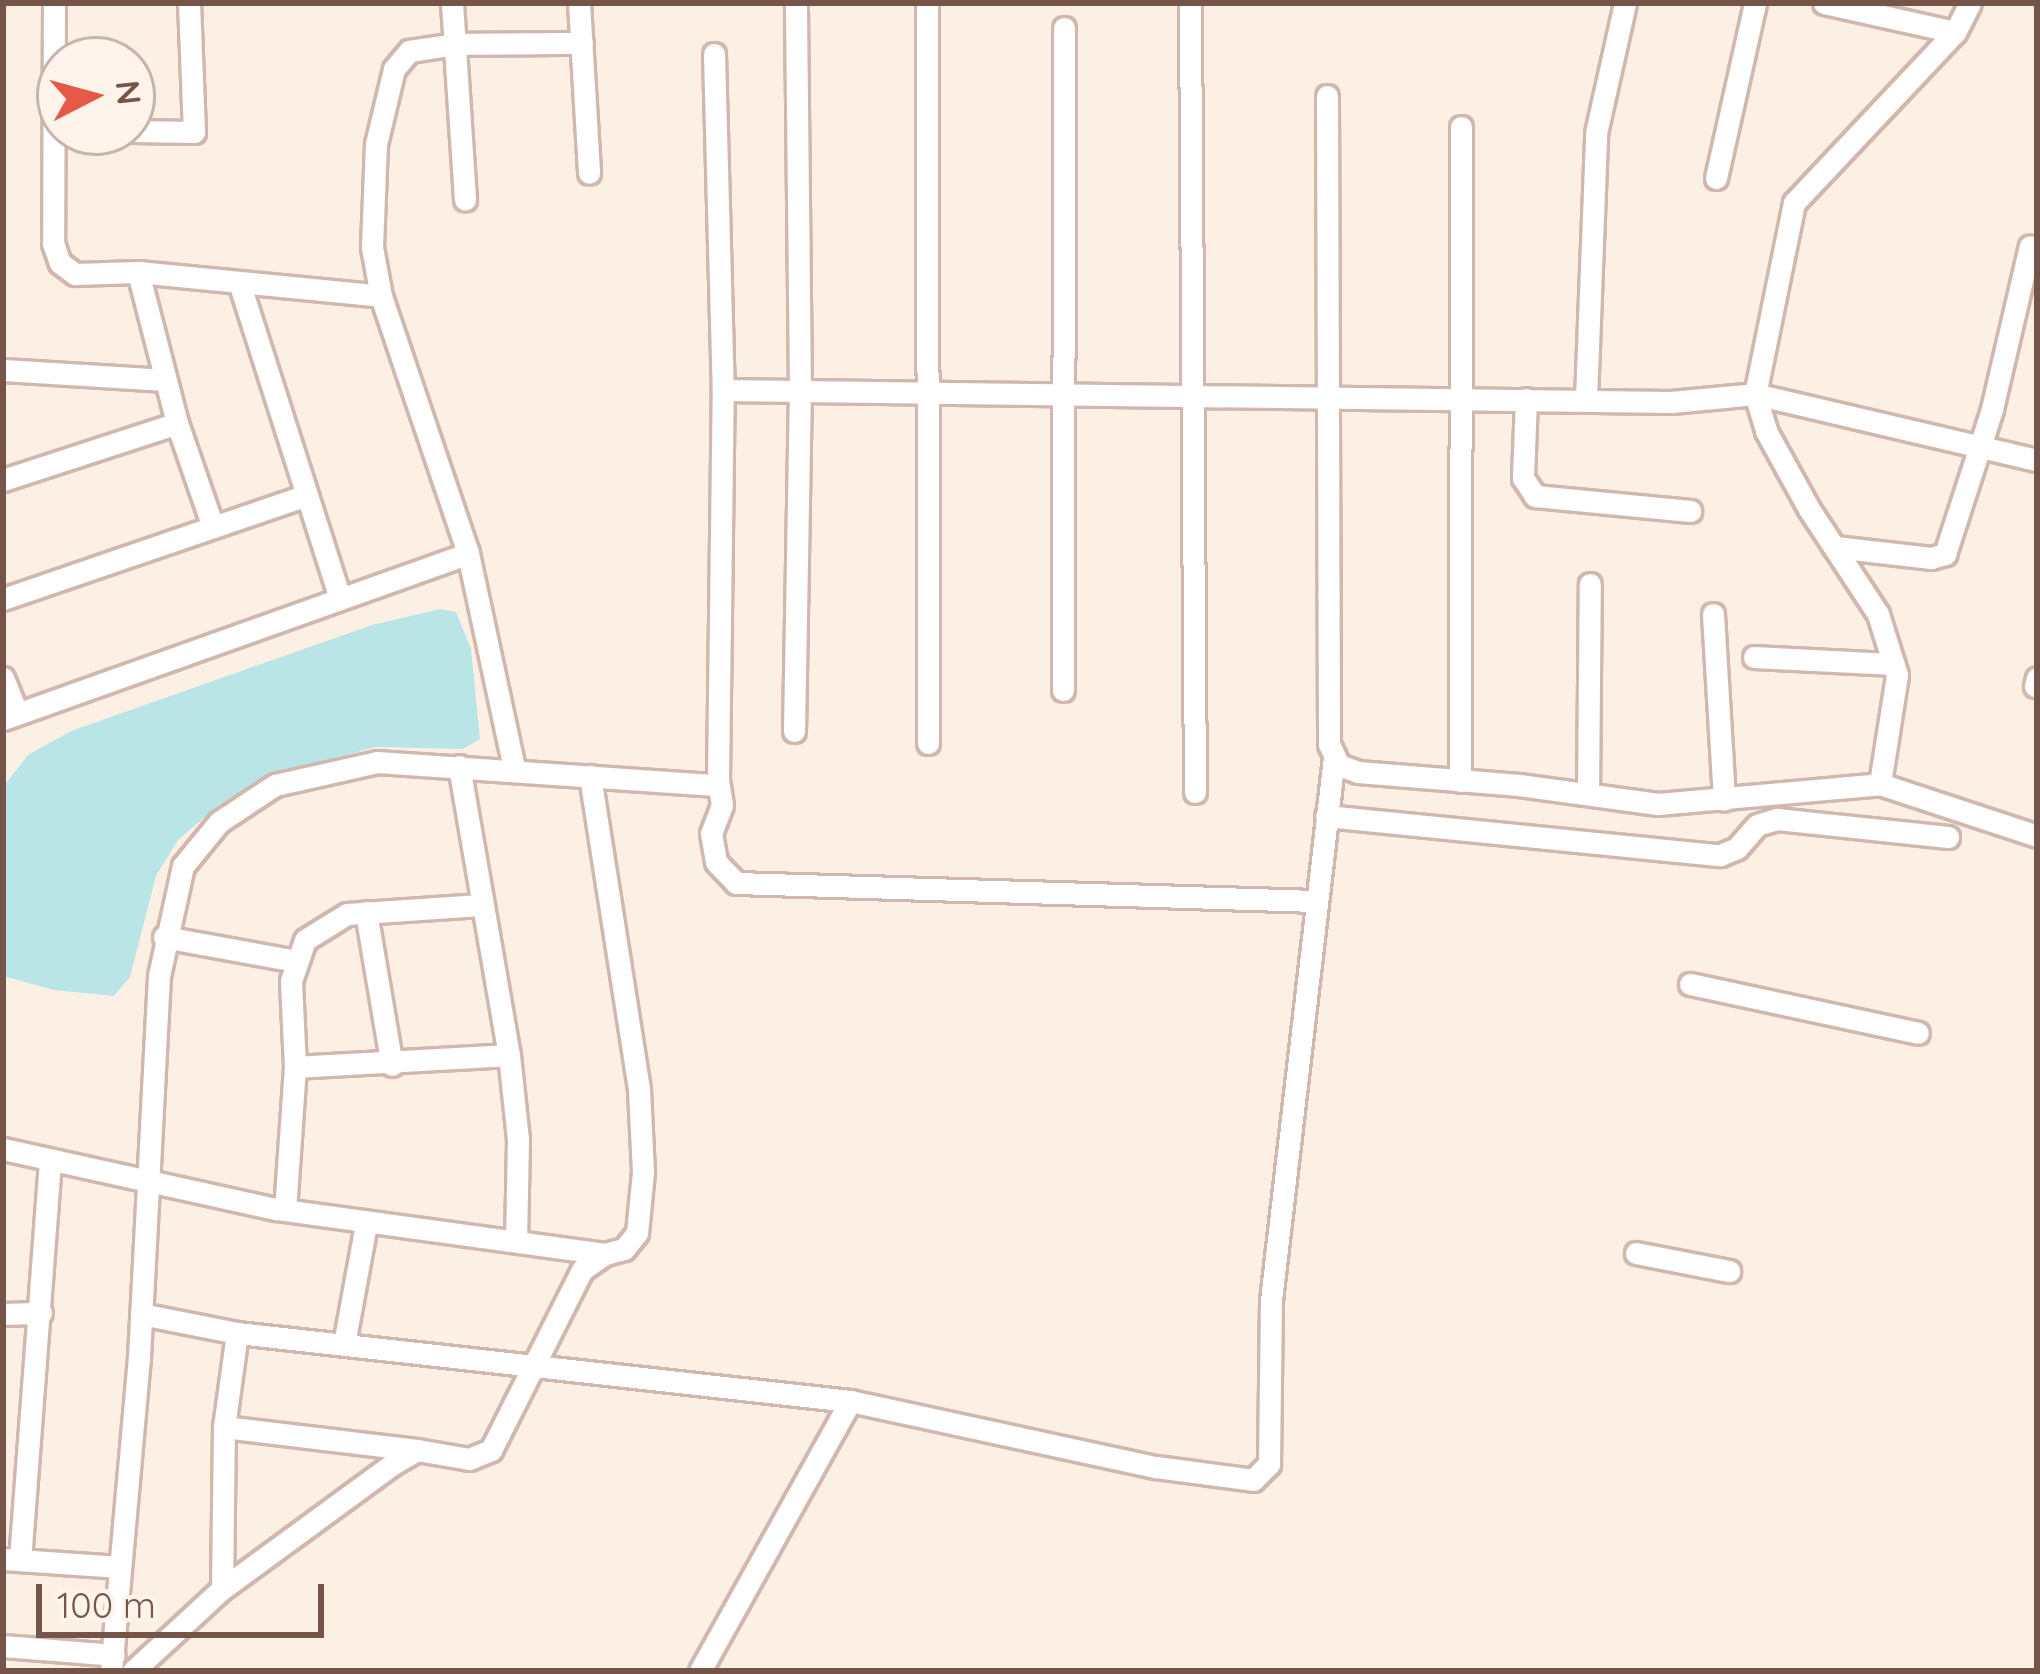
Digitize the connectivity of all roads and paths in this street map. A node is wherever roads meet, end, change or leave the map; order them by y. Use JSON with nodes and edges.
{"nodes":[{"id":1,"x":54,"y":3,"type":"edge"},
{"id":2,"x":189,"y":3,"type":"edge"},
{"id":3,"x":452,"y":3,"type":"edge"},
{"id":4,"x":579,"y":3,"type":"edge"},
{"id":5,"x":796,"y":3,"type":"edge"},
{"id":6,"x":927,"y":3,"type":"edge"},
{"id":7,"x":1625,"y":3,"type":"edge"},
{"id":8,"x":1755,"y":3,"type":"edge"},
{"id":9,"x":1824,"y":3,"type":"edge"},
{"id":10,"x":1970,"y":3,"type":"edge"},
{"id":11,"x":1190,"y":6,"type":"dead end"},
{"id":12,"x":1878,"y":9,"type":"edge"},
{"id":13,"x":1064,"y":28,"type":"dead end"},
{"id":14,"x":1954,"y":32,"type":"junction"},
{"id":15,"x":55,"y":36,"type":"edge"},
{"id":16,"x":582,"y":43,"type":"junction"},
{"id":17,"x":456,"y":44,"type":"junction"},
{"id":18,"x":714,"y":54,"type":"dead end"},
{"id":19,"x":1327,"y":96,"type":"dead end"},
{"id":20,"x":1461,"y":127,"type":"dead end"},
{"id":21,"x":156,"y":131,"type":"edge"},
{"id":22,"x":56,"y":156,"type":"edge"},
{"id":23,"x":589,"y":173,"type":"dead end"},
{"id":24,"x":1716,"y":178,"type":"dead end"},
{"id":25,"x":466,"y":200,"type":"dead end"},
{"id":26,"x":2030,"y":246,"type":"dead end"},
{"id":27,"x":138,"y":272,"type":"junction"},
{"id":28,"x":239,"y":282,"type":"junction"},
{"id":29,"x":380,"y":296,"type":"junction"},
{"id":30,"x":3,"y":370,"type":"edge"},
{"id":31,"x":166,"y":380,"type":"junction"},
{"id":32,"x":723,"y":390,"type":"junction"},
{"id":33,"x":800,"y":391,"type":"junction"},
{"id":34,"x":929,"y":391,"type":"junction"},
{"id":35,"x":1064,"y":393,"type":"junction"},
{"id":36,"x":1195,"y":394,"type":"junction"},
{"id":37,"x":1755,"y":394,"type":"junction"},
{"id":38,"x":1327,"y":397,"type":"junction"},
{"id":39,"x":1459,"y":398,"type":"junction"},
{"id":40,"x":1526,"y":399,"type":"junction"},
{"id":41,"x":1586,"y":399,"type":"junction"},
{"id":42,"x":177,"y":423,"type":"junction"},
{"id":43,"x":1980,"y":447,"type":"junction"},
{"id":44,"x":2037,"y":460,"type":"edge"},
{"id":45,"x":3,"y":480,"type":"edge"},
{"id":46,"x":306,"y":495,"type":"junction"},
{"id":47,"x":1690,"y":511,"type":"dead end"},
{"id":48,"x":213,"y":527,"type":"junction"},
{"id":49,"x":1835,"y":547,"type":"junction"},
{"id":50,"x":468,"y":553,"type":"junction"},
{"id":51,"x":1590,"y":584,"type":"dead end"},
{"id":52,"x":340,"y":598,"type":"junction"},
{"id":53,"x":3,"y":599,"type":"edge"},
{"id":54,"x":1713,"y":614,"type":"dead end"},
{"id":55,"x":1754,"y":657,"type":"dead end"},
{"id":56,"x":1894,"y":664,"type":"junction"},
{"id":57,"x":3,"y":678,"type":"edge"},
{"id":58,"x":1063,"y":690,"type":"dead end"},
{"id":59,"x":10,"y":716,"type":"edge"},
{"id":60,"x":794,"y":731,"type":"dead end"},
{"id":61,"x":928,"y":743,"type":"dead end"},
{"id":62,"x":1334,"y":757,"type":"junction"},
{"id":63,"x":459,"y":766,"type":"junction"},
{"id":64,"x":514,"y":768,"type":"junction"},
{"id":65,"x":590,"y":776,"type":"junction"},
{"id":66,"x":718,"y":780,"type":"junction"},
{"id":67,"x":1460,"y":781,"type":"junction"},
{"id":68,"x":1880,"y":784,"type":"junction"},
{"id":69,"x":1195,"y":792,"type":"dead end"},
{"id":70,"x":1588,"y":794,"type":"junction"},
{"id":71,"x":1724,"y":800,"type":"junction"},
{"id":72,"x":1326,"y":816,"type":"junction"},
{"id":73,"x":2037,"y":836,"type":"edge"},
{"id":74,"x":1948,"y":837,"type":"dead end"},
{"id":75,"x":1315,"y":901,"type":"junction"},
{"id":76,"x":480,"y":905,"type":"junction"},
{"id":77,"x":366,"y":912,"type":"junction"},
{"id":78,"x":164,"y":937,"type":"junction"},
{"id":79,"x":296,"y":962,"type":"junction"},
{"id":80,"x":1690,"y":985,"type":"dead end"},
{"id":81,"x":1918,"y":1034,"type":"dead end"},
{"id":82,"x":509,"y":1055,"type":"junction"},
{"id":83,"x":392,"y":1065,"type":"junction"},
{"id":84,"x":295,"y":1067,"type":"junction"},
{"id":85,"x":3,"y":1149,"type":"edge"},
{"id":86,"x":50,"y":1161,"type":"junction"},
{"id":87,"x":148,"y":1180,"type":"junction"},
{"id":88,"x":285,"y":1210,"type":"junction"},
{"id":89,"x":366,"y":1224,"type":"junction"},
{"id":90,"x":516,"y":1239,"type":"junction"},
{"id":91,"x":1636,"y":1253,"type":"dead end"},
{"id":92,"x":605,"y":1254,"type":"junction"},
{"id":93,"x":1729,"y":1270,"type":"dead end"},
{"id":94,"x":41,"y":1313,"type":"junction"},
{"id":95,"x":3,"y":1314,"type":"edge"},
{"id":96,"x":141,"y":1314,"type":"junction"},
{"id":97,"x":237,"y":1333,"type":"junction"},
{"id":98,"x":344,"y":1344,"type":"junction"},
{"id":99,"x":536,"y":1368,"type":"junction"},
{"id":100,"x":850,"y":1401,"type":"junction"},
{"id":101,"x":224,"y":1427,"type":"junction"},
{"id":102,"x":417,"y":1450,"type":"junction"},
{"id":103,"x":12,"y":1560,"type":"edge"},
{"id":104,"x":120,"y":1568,"type":"junction"},
{"id":105,"x":222,"y":1589,"type":"junction"},
{"id":106,"x":3,"y":1646,"type":"edge"},
{"id":107,"x":112,"y":1663,"type":"edge"},
{"id":108,"x":133,"y":1671,"type":"edge"},
{"id":109,"x":700,"y":1671,"type":"edge"}],
"edges":[{"from":1,"to":15,"type":"street"},
{"from":2,"to":21,"type":"street"},
{"from":3,"to":17,"type":"street"},
{"from":4,"to":16,"type":"street"},
{"from":5,"to":33,"type":"street"},
{"from":6,"to":34,"type":"street"},
{"from":7,"to":41,"type":"street"},
{"from":8,"to":24,"type":"street"},
{"from":9,"to":12,"type":"street"},
{"from":10,"to":14,"type":"street"},
{"from":11,"to":36,"type":"street"},
{"from":12,"to":14,"type":"street"},
{"from":13,"to":35,"type":"street"},
{"from":14,"to":37,"type":"street"},
{"from":16,"to":17,"type":"street"},
{"from":16,"to":23,"type":"street"},
{"from":17,"to":25,"type":"street"},
{"from":17,"to":29,"type":"street"},
{"from":18,"to":32,"type":"street"},
{"from":19,"to":38,"type":"street"},
{"from":20,"to":39,"type":"street"},
{"from":22,"to":27,"type":"street"},
{"from":26,"to":43,"type":"street"},
{"from":27,"to":28,"type":"street"},
{"from":27,"to":31,"type":"street"},
{"from":28,"to":29,"type":"street"},
{"from":28,"to":46,"type":"street"},
{"from":29,"to":50,"type":"street"},
{"from":30,"to":31,"type":"street"},
{"from":31,"to":42,"type":"street"},
{"from":32,"to":33,"type":"street"},
{"from":32,"to":66,"type":"street"},
{"from":33,"to":34,"type":"street"},
{"from":33,"to":60,"type":"street"},
{"from":34,"to":35,"type":"street"},
{"from":34,"to":61,"type":"street"},
{"from":35,"to":36,"type":"street"},
{"from":35,"to":58,"type":"street"},
{"from":36,"to":38,"type":"street"},
{"from":36,"to":69,"type":"street"},
{"from":37,"to":41,"type":"street"},
{"from":37,"to":43,"type":"street"},
{"from":37,"to":49,"type":"street"},
{"from":38,"to":39,"type":"street"},
{"from":38,"to":62,"type":"street"},
{"from":39,"to":40,"type":"street"},
{"from":39,"to":67,"type":"street"},
{"from":40,"to":41,"type":"street"},
{"from":40,"to":47,"type":"street"},
{"from":42,"to":45,"type":"street"},
{"from":42,"to":48,"type":"street"},
{"from":43,"to":44,"type":"street"},
{"from":43,"to":49,"type":"street"},
{"from":46,"to":48,"type":"street"},
{"from":46,"to":52,"type":"street"},
{"from":48,"to":53,"type":"street"},
{"from":49,"to":56,"type":"street"},
{"from":50,"to":52,"type":"street"},
{"from":50,"to":64,"type":"street"},
{"from":51,"to":70,"type":"street"},
{"from":52,"to":59,"type":"street"},
{"from":54,"to":71,"type":"street"},
{"from":55,"to":56,"type":"street"},
{"from":56,"to":68,"type":"street"},
{"from":57,"to":59,"type":"street"},
{"from":62,"to":67,"type":"street"},
{"from":62,"to":72,"type":"street"},
{"from":63,"to":64,"type":"street"},
{"from":63,"to":76,"type":"street"},
{"from":63,"to":78,"type":"street"},
{"from":64,"to":65,"type":"street"},
{"from":65,"to":66,"type":"street"},
{"from":65,"to":92,"type":"street"},
{"from":66,"to":75,"type":"street"},
{"from":67,"to":70,"type":"street"},
{"from":68,"to":71,"type":"street"},
{"from":68,"to":73,"type":"street"},
{"from":70,"to":71,"type":"street"},
{"from":72,"to":74,"type":"street"},
{"from":72,"to":75,"type":"street"},
{"from":75,"to":100,"type":"street"},
{"from":76,"to":77,"type":"street"},
{"from":76,"to":82,"type":"street"},
{"from":77,"to":79,"type":"street"},
{"from":77,"to":83,"type":"street"},
{"from":78,"to":79,"type":"street"},
{"from":78,"to":87,"type":"street"},
{"from":79,"to":84,"type":"street"},
{"from":80,"to":81,"type":"street"},
{"from":82,"to":83,"type":"street"},
{"from":82,"to":90,"type":"street"},
{"from":83,"to":84,"type":"street"},
{"from":84,"to":88,"type":"street"},
{"from":85,"to":86,"type":"street"},
{"from":86,"to":87,"type":"street"},
{"from":86,"to":94,"type":"street"},
{"from":87,"to":88,"type":"street"},
{"from":87,"to":96,"type":"street"},
{"from":88,"to":89,"type":"street"},
{"from":89,"to":90,"type":"street"},
{"from":89,"to":98,"type":"street"},
{"from":90,"to":92,"type":"street"},
{"from":91,"to":93,"type":"street"},
{"from":92,"to":99,"type":"street"},
{"from":94,"to":95,"type":"street"},
{"from":94,"to":103,"type":"street"},
{"from":96,"to":97,"type":"street"},
{"from":96,"to":104,"type":"street"},
{"from":97,"to":98,"type":"street"},
{"from":97,"to":101,"type":"street"},
{"from":98,"to":99,"type":"street"},
{"from":99,"to":100,"type":"street"},
{"from":99,"to":102,"type":"street"},
{"from":100,"to":109,"type":"street"},
{"from":101,"to":102,"type":"street"},
{"from":101,"to":105,"type":"street"},
{"from":102,"to":105,"type":"street"},
{"from":103,"to":104,"type":"street"},
{"from":104,"to":107,"type":"street"},
{"from":105,"to":108,"type":"street"},
{"from":106,"to":107,"type":"street"}]}
